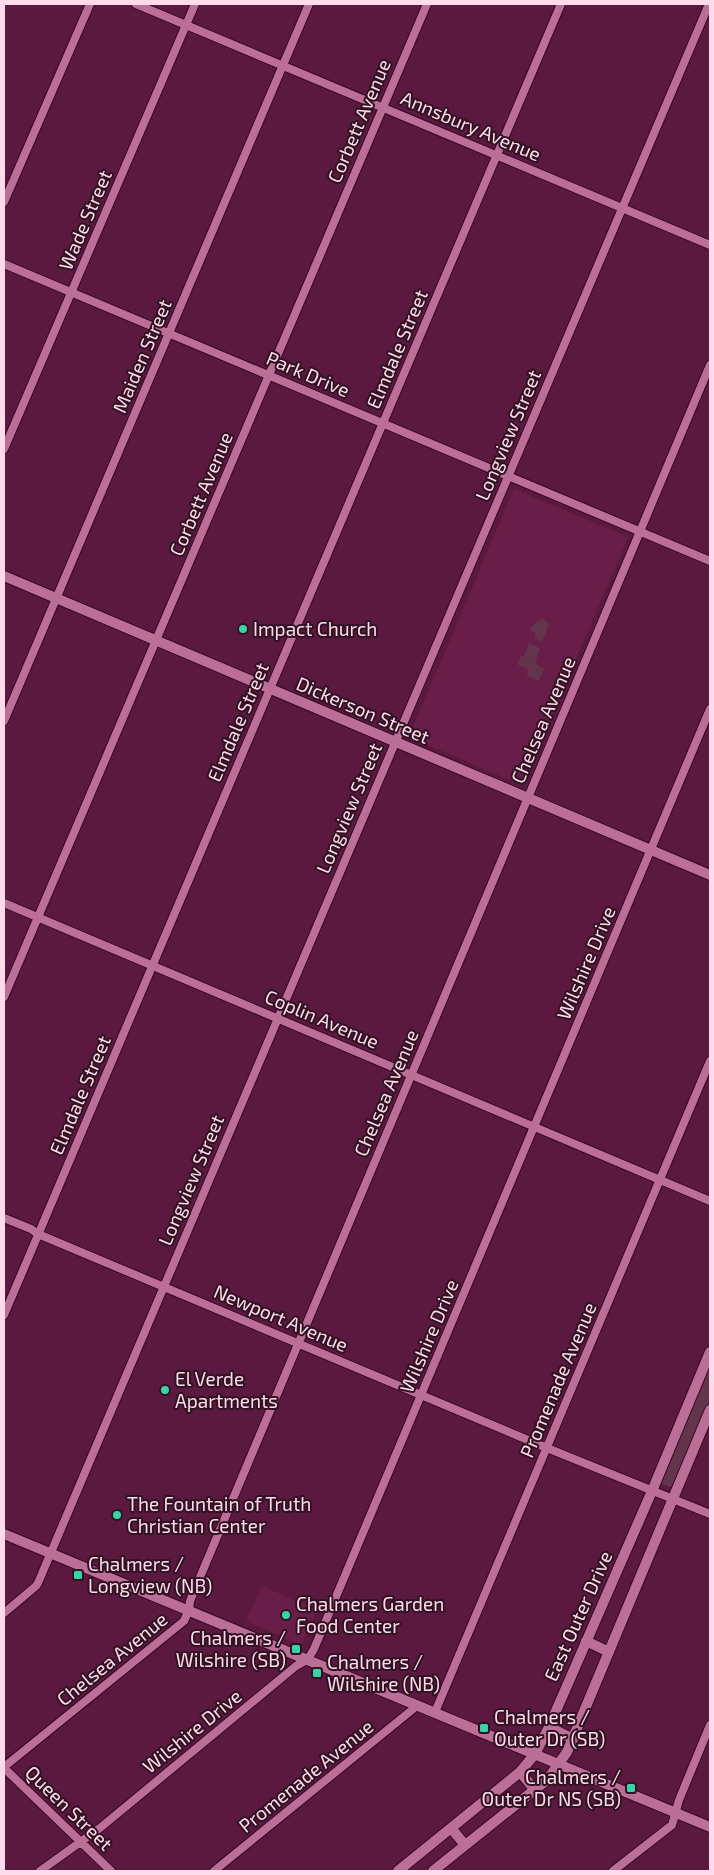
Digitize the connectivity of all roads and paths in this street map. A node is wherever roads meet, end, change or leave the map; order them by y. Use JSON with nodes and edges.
{"nodes":[{"id":1,"x":90,"y":4,"type":"edge"},
{"id":2,"x":136,"y":4,"type":"edge"},
{"id":3,"x":195,"y":4,"type":"edge"},
{"id":4,"x":309,"y":4,"type":"edge"},
{"id":5,"x":427,"y":4,"type":"edge"},
{"id":6,"x":561,"y":4,"type":"edge"},
{"id":7,"x":709,"y":4,"type":"edge"},
{"id":8,"x":186,"y":24,"type":"junction"},
{"id":9,"x":284,"y":65,"type":"junction"},
{"id":10,"x":383,"y":107,"type":"junction"},
{"id":11,"x":497,"y":154,"type":"junction"},
{"id":12,"x":4,"y":202,"type":"edge"},
{"id":13,"x":622,"y":208,"type":"junction"},
{"id":14,"x":710,"y":245,"type":"edge"},
{"id":15,"x":4,"y":264,"type":"edge"},
{"id":16,"x":71,"y":292,"type":"junction"},
{"id":17,"x":169,"y":333,"type":"junction"},
{"id":18,"x":710,"y":365,"type":"edge"},
{"id":19,"x":269,"y":375,"type":"junction"},
{"id":20,"x":383,"y":423,"type":"junction"},
{"id":21,"x":4,"y":449,"type":"edge"},
{"id":22,"x":508,"y":475,"type":"junction"},
{"id":23,"x":640,"y":531,"type":"junction"},
{"id":24,"x":710,"y":561,"type":"edge"},
{"id":25,"x":4,"y":576,"type":"edge"},
{"id":26,"x":56,"y":599,"type":"junction"},
{"id":27,"x":156,"y":641,"type":"junction"},
{"id":28,"x":270,"y":689,"type":"junction"},
{"id":29,"x":710,"y":709,"type":"edge"},
{"id":30,"x":4,"y":721,"type":"edge"},
{"id":31,"x":394,"y":742,"type":"junction"},
{"id":32,"x":528,"y":798,"type":"junction"},
{"id":33,"x":651,"y":850,"type":"junction"},
{"id":34,"x":710,"y":875,"type":"edge"},
{"id":35,"x":4,"y":903,"type":"edge"},
{"id":36,"x":38,"y":918,"type":"junction"},
{"id":37,"x":152,"y":965,"type":"junction"},
{"id":38,"x":4,"y":997,"type":"edge"},
{"id":39,"x":278,"y":1018,"type":"junction"},
{"id":40,"x":710,"y":1061,"type":"edge"},
{"id":41,"x":411,"y":1075,"type":"junction"},
{"id":42,"x":534,"y":1128,"type":"junction"},
{"id":43,"x":660,"y":1180,"type":"junction"},
{"id":44,"x":710,"y":1201,"type":"edge"},
{"id":45,"x":4,"y":1218,"type":"edge"},
{"id":46,"x":38,"y":1234,"type":"junction"},
{"id":47,"x":164,"y":1286,"type":"junction"},
{"id":48,"x":4,"y":1315,"type":"edge"},
{"id":49,"x":299,"y":1343,"type":"junction"},
{"id":50,"x":710,"y":1352,"type":"edge"},
{"id":51,"x":421,"y":1395,"type":"junction"},
{"id":52,"x":710,"y":1410,"type":"edge"},
{"id":53,"x":546,"y":1448,"type":"junction"},
{"id":54,"x":652,"y":1491,"type":"junction"},
{"id":55,"x":673,"y":1499,"type":"junction"},
{"id":56,"x":710,"y":1514,"type":"edge"},
{"id":57,"x":4,"y":1534,"type":"edge"},
{"id":58,"x":50,"y":1553,"type":"junction"},
{"id":59,"x":189,"y":1610,"type":"junction"},
{"id":60,"x":4,"y":1613,"type":"edge"},
{"id":61,"x":586,"y":1641,"type":"junction"},
{"id":62,"x":610,"y":1652,"type":"junction"},
{"id":63,"x":308,"y":1659,"type":"junction"},
{"id":64,"x":418,"y":1705,"type":"junction"},
{"id":65,"x":435,"y":1712,"type":"junction"},
{"id":66,"x":710,"y":1725,"type":"edge"},
{"id":67,"x":549,"y":1727,"type":"junction"},
{"id":68,"x":573,"y":1739,"type":"junction"},
{"id":69,"x":535,"y":1754,"type":"junction"},
{"id":70,"x":558,"y":1765,"type":"junction"},
{"id":71,"x":4,"y":1767,"type":"edge"},
{"id":72,"x":520,"y":1772,"type":"junction"},
{"id":73,"x":535,"y":1790,"type":"junction"},
{"id":74,"x":676,"y":1812,"type":"junction"},
{"id":75,"x":710,"y":1827,"type":"edge"},
{"id":76,"x":451,"y":1828,"type":"junction"},
{"id":77,"x":80,"y":1842,"type":"junction"},
{"id":78,"x":465,"y":1845,"type":"junction"},
{"id":79,"x":40,"y":1871,"type":"edge"},
{"id":80,"x":111,"y":1871,"type":"edge"},
{"id":81,"x":214,"y":1871,"type":"edge"},
{"id":82,"x":398,"y":1871,"type":"edge"},
{"id":83,"x":433,"y":1871,"type":"edge"},
{"id":84,"x":613,"y":1871,"type":"edge"}],
"edges":[{"from":1,"to":12,"type":"street"},
{"from":2,"to":8,"type":"street","name":"Annsbury Avenue"},
{"from":3,"to":8,"type":"street","name":"Wade Street"},
{"from":4,"to":9,"type":"street","name":"Maiden Street"},
{"from":5,"to":10,"type":"street","name":"Corbett Avenue"},
{"from":6,"to":11,"type":"street","name":"Elmdale Street"},
{"from":7,"to":13,"type":"street","name":"Longview Street"},
{"from":8,"to":9,"type":"street","name":"Annsbury Avenue"},
{"from":8,"to":16,"type":"street","name":"Wade Street"},
{"from":9,"to":10,"type":"street","name":"Annsbury Avenue"},
{"from":9,"to":17,"type":"street","name":"Maiden Street"},
{"from":10,"to":11,"type":"street","name":"Annsbury Avenue"},
{"from":10,"to":19,"type":"street","name":"Corbett Avenue"},
{"from":11,"to":13,"type":"street","name":"Annsbury Avenue"},
{"from":11,"to":20,"type":"street","name":"Elmdale Street"},
{"from":13,"to":14,"type":"street","name":"Annsbury Avenue"},
{"from":13,"to":22,"type":"street","name":"Longview Street"},
{"from":15,"to":16,"type":"street","name":"Park Drive"},
{"from":16,"to":17,"type":"street","name":"Park Drive"},
{"from":16,"to":21,"type":"street","name":"Wade Street"},
{"from":17,"to":19,"type":"street","name":"Park Drive"},
{"from":17,"to":26,"type":"street","name":"Maiden Street"},
{"from":18,"to":23,"type":"street","name":"Chelsea Avenue"},
{"from":19,"to":20,"type":"street","name":"Park Drive"},
{"from":19,"to":27,"type":"street","name":"Corbett Avenue"},
{"from":20,"to":22,"type":"street","name":"Park Drive"},
{"from":20,"to":28,"type":"street","name":"Elmdale Street"},
{"from":22,"to":23,"type":"street","name":"Park Drive"},
{"from":22,"to":31,"type":"street","name":"Longview Street"},
{"from":23,"to":24,"type":"street","name":"Park Drive"},
{"from":23,"to":32,"type":"street","name":"Chelsea Avenue"},
{"from":25,"to":26,"type":"street","name":"Dickerson Street"},
{"from":26,"to":27,"type":"street","name":"Dickerson Street"},
{"from":26,"to":30,"type":"street","name":"Maiden Street"},
{"from":27,"to":28,"type":"street","name":"Dickerson Street"},
{"from":27,"to":36,"type":"street","name":"Corbett Avenue"},
{"from":28,"to":31,"type":"street","name":"Dickerson Street"},
{"from":28,"to":37,"type":"street","name":"Elmdale Street"},
{"from":29,"to":33,"type":"street","name":"Wilshire Drive"},
{"from":31,"to":32,"type":"street","name":"Dickerson Street"},
{"from":31,"to":39,"type":"street","name":"Longview Street"},
{"from":32,"to":33,"type":"street","name":"Dickerson Street"},
{"from":32,"to":41,"type":"street","name":"Chelsea Avenue"},
{"from":33,"to":34,"type":"street","name":"Dickerson Street"},
{"from":33,"to":42,"type":"street","name":"Wilshire Drive"},
{"from":35,"to":36,"type":"street","name":"Coplin Avenue"},
{"from":36,"to":37,"type":"street","name":"Coplin Avenue"},
{"from":36,"to":38,"type":"street","name":"Corbett Avenue"},
{"from":37,"to":39,"type":"street","name":"Coplin Avenue"},
{"from":37,"to":46,"type":"street","name":"Elmdale Street"},
{"from":39,"to":41,"type":"street","name":"Coplin Avenue"},
{"from":39,"to":47,"type":"street","name":"Longview Street"},
{"from":40,"to":43,"type":"street","name":"Promenade Avenue"},
{"from":41,"to":42,"type":"street","name":"Coplin Avenue"},
{"from":41,"to":49,"type":"street","name":"Chelsea Avenue"},
{"from":42,"to":43,"type":"street","name":"Coplin Avenue"},
{"from":42,"to":51,"type":"street","name":"Wilshire Drive"},
{"from":43,"to":44,"type":"street","name":"Coplin Avenue"},
{"from":43,"to":53,"type":"street","name":"Promenade Avenue"},
{"from":45,"to":46,"type":"street","name":"Newport Avenue"},
{"from":46,"to":47,"type":"street","name":"Newport Avenue"},
{"from":46,"to":48,"type":"street","name":"Elmdale Street"},
{"from":47,"to":49,"type":"street","name":"Newport Avenue"},
{"from":47,"to":58,"type":"street","name":"Longview Street"},
{"from":49,"to":51,"type":"street","name":"Newport Avenue"},
{"from":49,"to":59,"type":"street","name":"Chelsea Avenue"},
{"from":50,"to":54,"type":"street","name":"East Outer Drive"},
{"from":51,"to":53,"type":"street","name":"Newport Avenue"},
{"from":51,"to":63,"type":"street","name":"Wilshire Drive"},
{"from":52,"to":55,"type":"street"},
{"from":53,"to":54,"type":"street","name":"Newport Avenue"},
{"from":53,"to":65,"type":"street","name":"Promenade Avenue"},
{"from":54,"to":55,"type":"street","name":"Newport Avenue"},
{"from":54,"to":61,"type":"street","name":"East Outer Drive"},
{"from":55,"to":56,"type":"street"},
{"from":55,"to":62,"type":"street"},
{"from":57,"to":58,"type":"street"},
{"from":58,"to":59,"type":"street"},
{"from":58,"to":60,"type":"street","name":"Longview Street"},
{"from":59,"to":63,"type":"street"},
{"from":59,"to":71,"type":"street","name":"Chelsea Avenue"},
{"from":61,"to":62,"type":"street"},
{"from":61,"to":67,"type":"street","name":"East Outer Drive"},
{"from":62,"to":68,"type":"street"},
{"from":63,"to":64,"type":"street"},
{"from":63,"to":77,"type":"street","name":"Wilshire Drive"},
{"from":64,"to":65,"type":"street"},
{"from":64,"to":81,"type":"street","name":"Promenade Avenue"},
{"from":65,"to":69,"type":"street"},
{"from":66,"to":74,"type":"street"},
{"from":67,"to":68,"type":"street"},
{"from":67,"to":69,"type":"street","name":"East Outer Drive"},
{"from":68,"to":70,"type":"street"},
{"from":69,"to":70,"type":"street"},
{"from":69,"to":72,"type":"street","name":"East Outer Drive"},
{"from":70,"to":73,"type":"street"},
{"from":70,"to":74,"type":"street"},
{"from":71,"to":77,"type":"street","name":"Queen Street"},
{"from":72,"to":73,"type":"street"},
{"from":72,"to":76,"type":"street","name":"East Outer Drive"},
{"from":73,"to":78,"type":"street"},
{"from":74,"to":75,"type":"street"},
{"from":74,"to":84,"type":"street"},
{"from":76,"to":78,"type":"street"},
{"from":76,"to":82,"type":"street","name":"East Outer Drive"},
{"from":77,"to":79,"type":"street","name":"Wilshire Drive"},
{"from":77,"to":80,"type":"street","name":"Queen Street"},
{"from":78,"to":83,"type":"street"}]}
